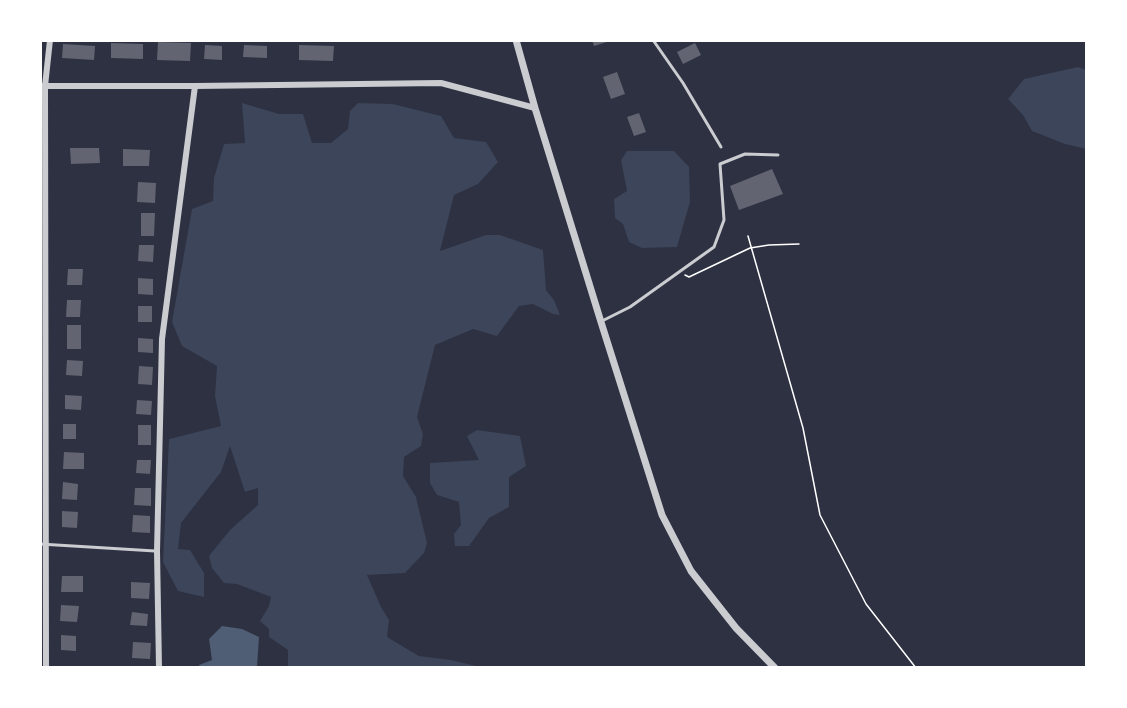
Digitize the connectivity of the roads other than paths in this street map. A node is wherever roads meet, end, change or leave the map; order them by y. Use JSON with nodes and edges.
{"nodes":[{"id":1,"x":50,"y":40,"type":"edge"},
{"id":2,"x":516,"y":40,"type":"edge"},
{"id":3,"x":653,"y":40,"type":"edge"},
{"id":4,"x":43,"y":86,"type":"edge"},
{"id":5,"x":195,"y":86,"type":"junction"},
{"id":6,"x":535,"y":108,"type":"junction"},
{"id":7,"x":721,"y":147,"type":"dead end"},
{"id":8,"x":778,"y":155,"type":"dead end"},
{"id":9,"x":600,"y":322,"type":"junction"},
{"id":10,"x":43,"y":544,"type":"edge"},
{"id":11,"x":157,"y":551,"type":"junction"},
{"id":12,"x":46,"y":668,"type":"edge"},
{"id":13,"x":159,"y":668,"type":"edge"},
{"id":14,"x":775,"y":668,"type":"edge"}],
"edges":[{"from":1,"to":4,"type":"street"},
{"from":2,"to":6,"type":"street"},
{"from":3,"to":7,"type":"lane"},
{"from":4,"to":5,"type":"street"},
{"from":4,"to":10,"type":"street"},
{"from":5,"to":6,"type":"street"},
{"from":5,"to":11,"type":"street"},
{"from":6,"to":9,"type":"street"},
{"from":8,"to":9,"type":"lane"},
{"from":9,"to":14,"type":"street"},
{"from":10,"to":11,"type":"lane"},
{"from":10,"to":12,"type":"street"},
{"from":11,"to":13,"type":"street"}]}
